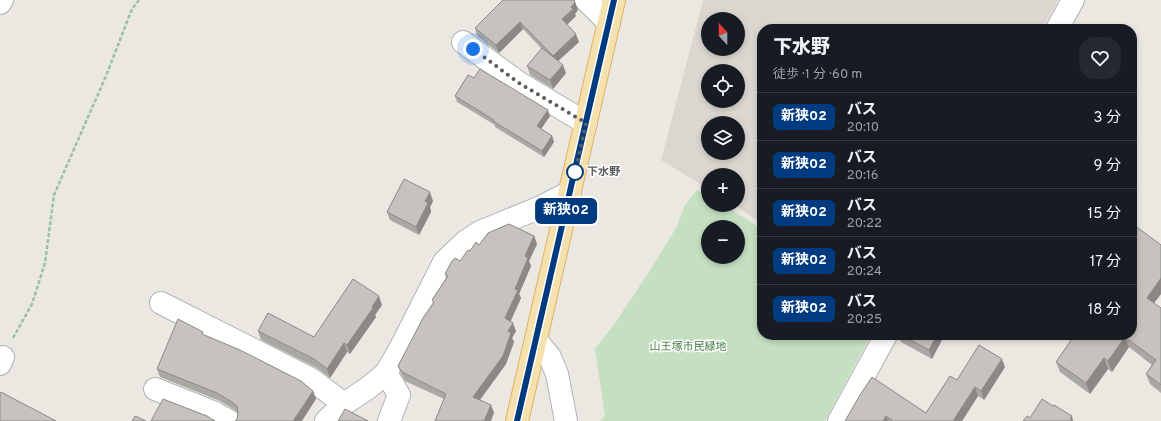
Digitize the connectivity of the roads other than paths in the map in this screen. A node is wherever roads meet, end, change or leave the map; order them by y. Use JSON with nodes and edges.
{"nodes":[{"id":1,"x":2,"y":0,"type":"edge"},
{"id":2,"x":586,"y":0,"type":"edge"},
{"id":3,"x":614,"y":0,"type":"edge"},
{"id":4,"x":1073,"y":0,"type":"edge"},
{"id":5,"x":0,"y":3,"type":"edge"},
{"id":6,"x":609,"y":23,"type":"junction"},
{"id":7,"x":1060,"y":24,"type":"edge"},
{"id":8,"x":464,"y":42,"type":"dead end"},
{"id":9,"x":586,"y":123,"type":"junction"},
{"id":10,"x":570,"y":192,"type":"junction"},
{"id":11,"x":161,"y":303,"type":"dead end"},
{"id":12,"x":536,"y":340,"type":"junction"},
{"id":13,"x":883,"y":340,"type":"edge"},
{"id":14,"x":386,"y":373,"type":"junction"},
{"id":15,"x":155,"y":389,"type":"dead end"},
{"id":16,"x":344,"y":404,"type":"junction"},
{"id":17,"x":229,"y":421,"type":"edge"},
{"id":18,"x":326,"y":421,"type":"edge"},
{"id":19,"x":388,"y":421,"type":"edge"},
{"id":20,"x":517,"y":421,"type":"edge"},
{"id":21,"x":566,"y":421,"type":"edge"},
{"id":22,"x":839,"y":421,"type":"edge"}],
"edges":[{"from":1,"to":5,"type":"street"},
{"from":2,"to":6,"type":"street"},
{"from":3,"to":6,"type":"main road"},
{"from":4,"to":7,"type":"street"},
{"from":6,"to":9,"type":"main road"},
{"from":8,"to":9,"type":"street"},
{"from":9,"to":10,"type":"main road"},
{"from":10,"to":12,"type":"main road"},
{"from":10,"to":14,"type":"street"},
{"from":11,"to":16,"type":"street"},
{"from":12,"to":20,"type":"main road"},
{"from":12,"to":21,"type":"street"},
{"from":13,"to":22,"type":"street"},
{"from":14,"to":16,"type":"street"},
{"from":14,"to":19,"type":"street"},
{"from":15,"to":17,"type":"street"},
{"from":16,"to":18,"type":"street"}]}
